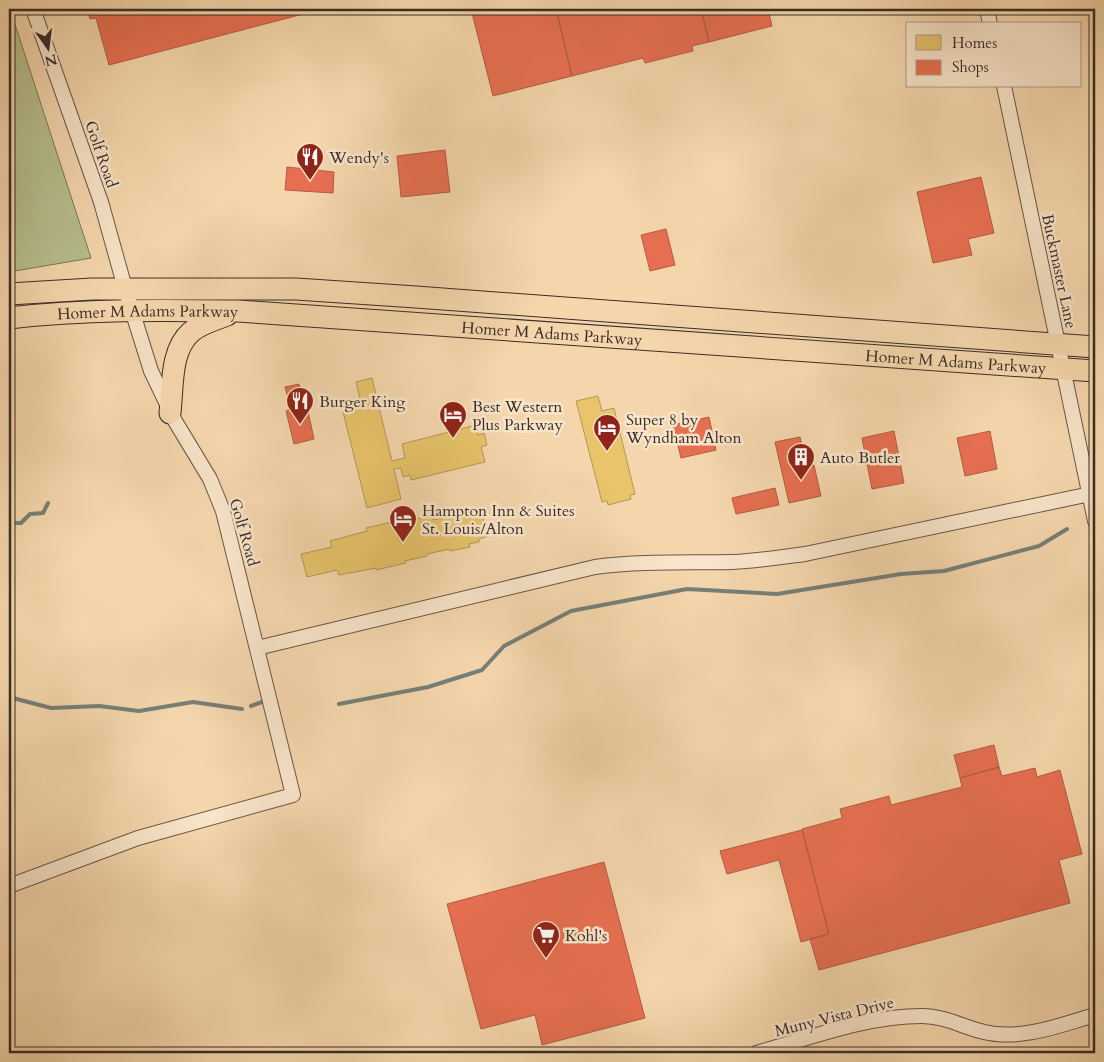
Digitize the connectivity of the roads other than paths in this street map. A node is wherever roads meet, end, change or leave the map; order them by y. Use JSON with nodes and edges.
{"nodes":[{"id":1,"x":33,"y":9,"type":"edge"},
{"id":2,"x":986,"y":9,"type":"edge"},
{"id":3,"x":989,"y":22,"type":"edge"},
{"id":4,"x":1004,"y":88,"type":"edge"},
{"id":5,"x":125,"y":288,"type":"junction"},
{"id":6,"x":9,"y":294,"type":"edge"},
{"id":7,"x":132,"y":310,"type":"junction"},
{"id":8,"x":238,"y":311,"type":"junction"},
{"id":9,"x":9,"y":318,"type":"edge"},
{"id":10,"x":1057,"y":344,"type":"junction"},
{"id":11,"x":1095,"y":347,"type":"edge"},
{"id":12,"x":1063,"y":368,"type":"junction"},
{"id":13,"x":1095,"y":370,"type":"edge"},
{"id":14,"x":170,"y":413,"type":"junction"},
{"id":15,"x":1092,"y":494,"type":"edge"},
{"id":16,"x":1095,"y":521,"type":"edge"},
{"id":17,"x":257,"y":648,"type":"junction"},
{"id":18,"x":9,"y":886,"type":"edge"},
{"id":19,"x":1095,"y":1015,"type":"edge"},
{"id":20,"x":756,"y":1053,"type":"edge"}],
"edges":[{"from":1,"to":5,"type":"street","name":"Golf Road"},
{"from":2,"to":3,"type":"street"},
{"from":4,"to":10,"type":"street","name":"Buckmaster Lane"},
{"from":5,"to":6,"type":"main road","name":"Homer M Adams Parkway"},
{"from":5,"to":7,"type":"street","name":"Golf Road"},
{"from":5,"to":10,"type":"main road","name":"Homer M Adams Parkway"},
{"from":7,"to":8,"type":"main road","name":"Homer M Adams Parkway"},
{"from":7,"to":9,"type":"main road","name":"Homer M Adams Parkway"},
{"from":7,"to":14,"type":"street","name":"Golf Road"},
{"from":8,"to":12,"type":"main road","name":"Homer M Adams Parkway"},
{"from":8,"to":14,"type":"main road"},
{"from":10,"to":11,"type":"main road","name":"Homer M Adams Parkway"},
{"from":10,"to":12,"type":"street","name":"Buckmaster Lane"},
{"from":12,"to":13,"type":"main road","name":"Homer M Adams Parkway"},
{"from":12,"to":15,"type":"street","name":"Buckmaster Lane"},
{"from":14,"to":17,"type":"street","name":"Golf Road"},
{"from":15,"to":16,"type":"street","name":"Buckmaster Lane"},
{"from":15,"to":17,"type":"street"},
{"from":17,"to":18,"type":"street","name":"Golf Road"},
{"from":19,"to":20,"type":"street","name":"Muny Vista Drive"}]}
